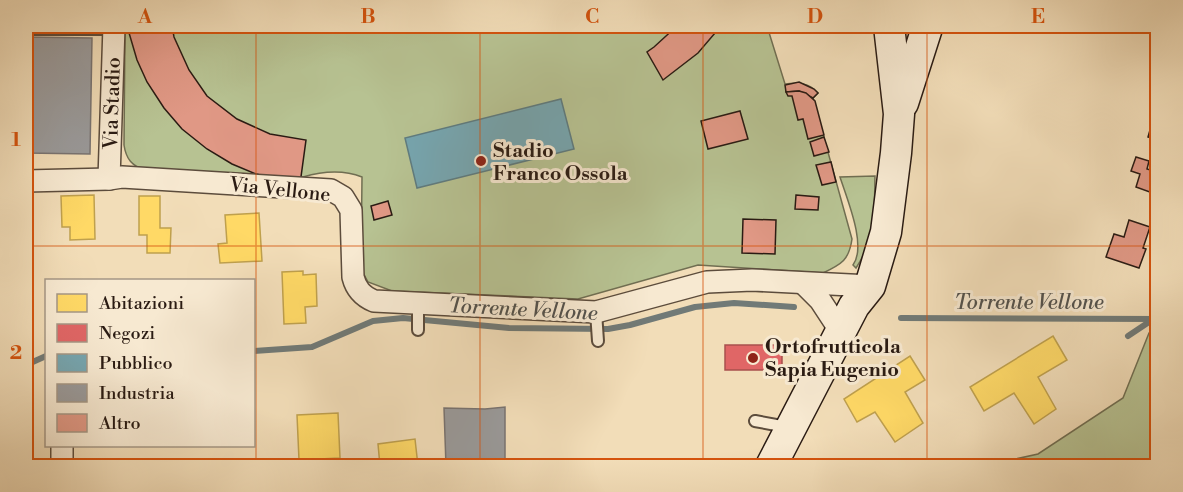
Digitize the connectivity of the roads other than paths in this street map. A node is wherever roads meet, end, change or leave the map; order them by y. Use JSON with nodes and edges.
{"nodes":[{"id":1,"x":891,"y":26,"type":"edge"},
{"id":2,"x":114,"y":27,"type":"edge"},
{"id":3,"x":929,"y":27,"type":"edge"},
{"id":4,"x":26,"y":29,"type":"edge"},
{"id":5,"x":899,"y":114,"type":"junction"},
{"id":6,"x":109,"y":179,"type":"junction"},
{"id":7,"x":26,"y":180,"type":"edge"},
{"id":8,"x":804,"y":284,"type":"junction"},
{"id":9,"x":870,"y":286,"type":"junction"},
{"id":10,"x":418,"y":302,"type":"junction"},
{"id":11,"x":596,"y":312,"type":"junction"},
{"id":12,"x":418,"y":330,"type":"dead end"},
{"id":13,"x":841,"y":332,"type":"junction"},
{"id":14,"x":598,"y":341,"type":"dead end"},
{"id":15,"x":755,"y":421,"type":"dead end"},
{"id":16,"x":791,"y":428,"type":"junction"},
{"id":17,"x":62,"y":447,"type":"edge"},
{"id":18,"x":62,"y":466,"type":"edge"},
{"id":19,"x":771,"y":466,"type":"edge"}],
"edges":[{"from":1,"to":3,"type":"main road"},
{"from":1,"to":5,"type":"main road"},
{"from":2,"to":4,"type":"lane"},
{"from":2,"to":6,"type":"street","name":"Via Stadio"},
{"from":3,"to":5,"type":"main road"},
{"from":5,"to":9,"type":"main road"},
{"from":6,"to":7,"type":"street","name":"Via Vellone"},
{"from":6,"to":10,"type":"street","name":"Via Vellone"},
{"from":8,"to":9,"type":"street","name":"Via Vellone"},
{"from":8,"to":11,"type":"street","name":"Via Vellone"},
{"from":8,"to":13,"type":"street"},
{"from":9,"to":13,"type":"main road"},
{"from":10,"to":11,"type":"street","name":"Via Vellone"},
{"from":10,"to":12,"type":"lane"},
{"from":11,"to":14,"type":"lane"},
{"from":13,"to":16,"type":"main road"},
{"from":15,"to":16,"type":"lane"},
{"from":16,"to":19,"type":"main road"},
{"from":17,"to":18,"type":"street"}]}
